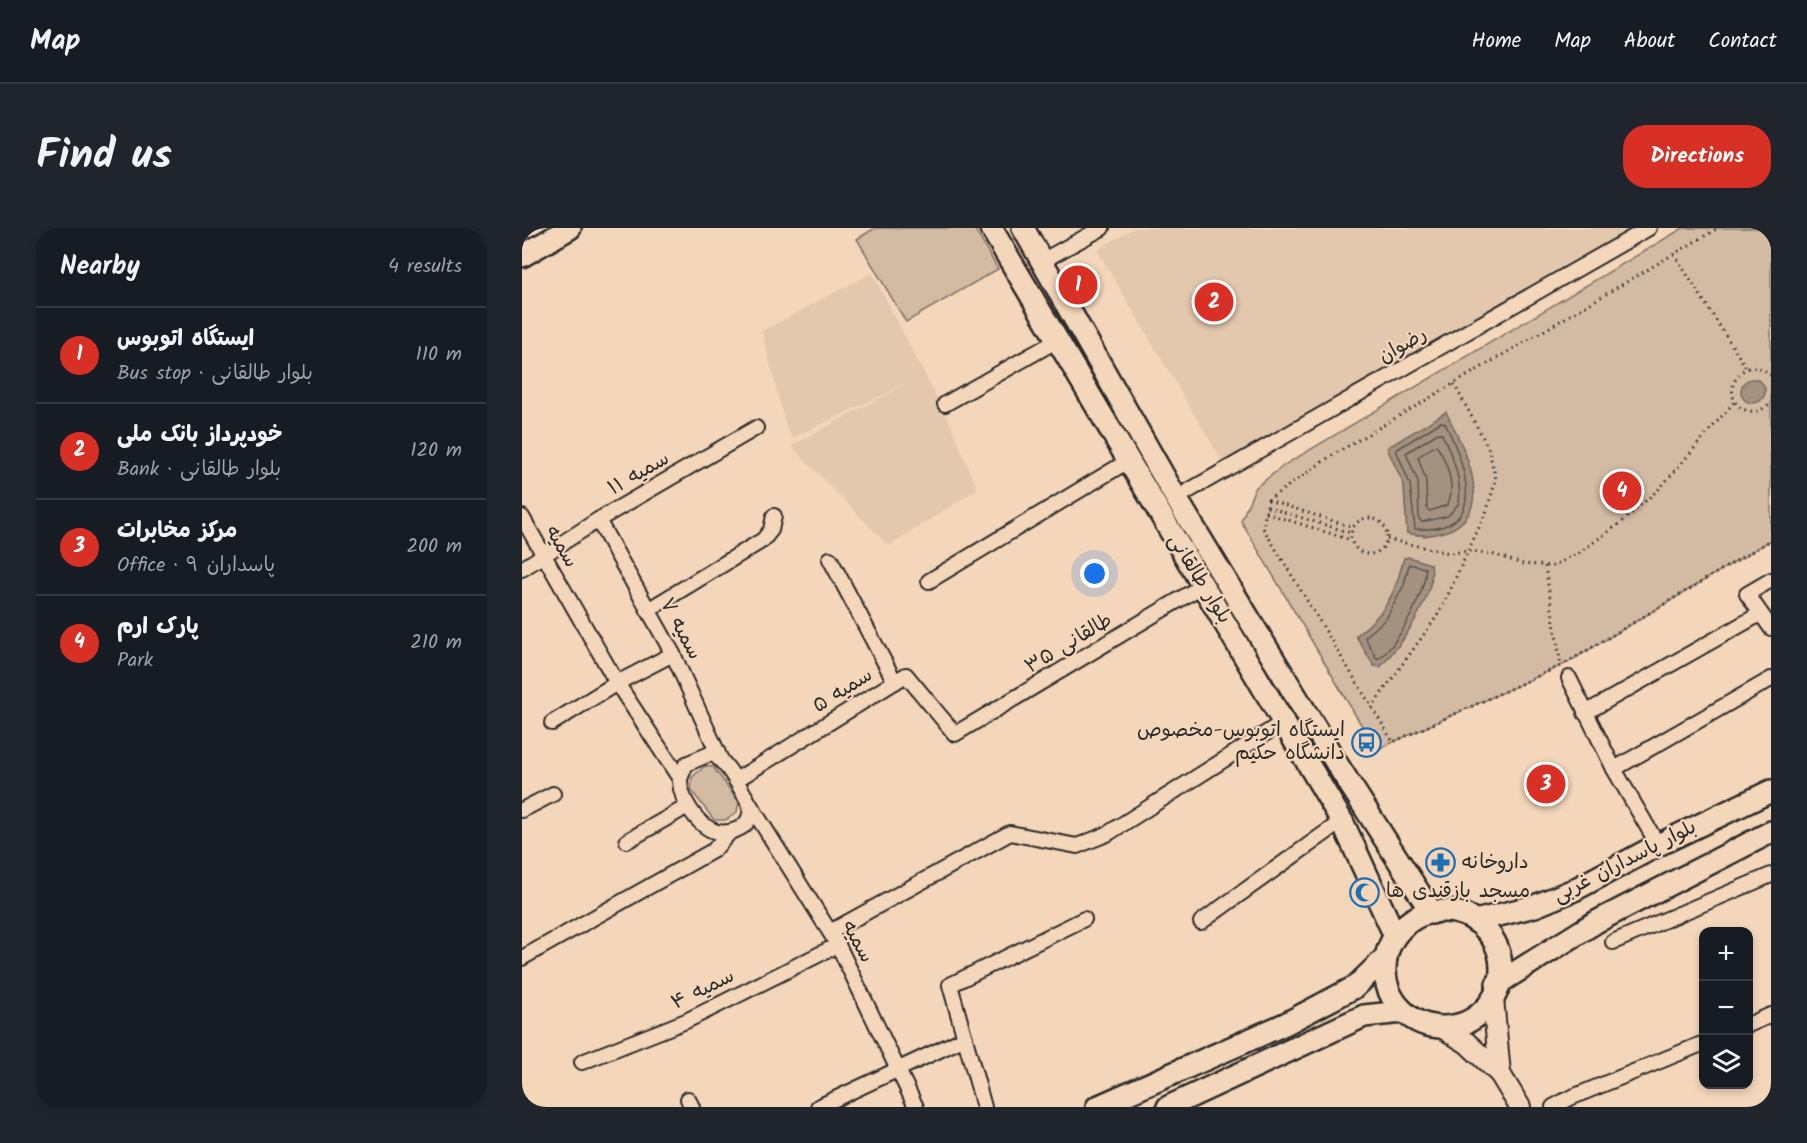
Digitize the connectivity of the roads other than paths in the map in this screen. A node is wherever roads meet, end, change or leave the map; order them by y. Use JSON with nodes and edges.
{"nodes":[{"id":1,"x":570,"y":228,"type":"edge"},
{"id":2,"x":991,"y":228,"type":"edge"},
{"id":3,"x":1023,"y":228,"type":"edge"},
{"id":4,"x":1102,"y":228,"type":"edge"},
{"id":5,"x":1648,"y":228,"type":"edge"},
{"id":6,"x":522,"y":256,"type":"edge"},
{"id":7,"x":1042,"y":261,"type":"junction"},
{"id":8,"x":1056,"y":341,"type":"junction"},
{"id":9,"x":945,"y":404,"type":"dead end"},
{"id":10,"x":756,"y":428,"type":"dead end"},
{"id":11,"x":1128,"y":461,"type":"junction"},
{"id":12,"x":1176,"y":498,"type":"junction"},
{"id":13,"x":774,"y":516,"type":"dead end"},
{"id":14,"x":522,"y":517,"type":"edge"},
{"id":15,"x":598,"y":520,"type":"junction"},
{"id":16,"x":544,"y":556,"type":"junction"},
{"id":17,"x":830,"y":559,"type":"dead end"},
{"id":18,"x":522,"y":569,"type":"edge"},
{"id":19,"x":1771,"y":580,"type":"edge"},
{"id":20,"x":929,"y":581,"type":"dead end"},
{"id":21,"x":1202,"y":586,"type":"junction"},
{"id":22,"x":648,"y":610,"type":"junction"},
{"id":23,"x":1760,"y":614,"type":"junction"},
{"id":24,"x":1770,"y":626,"type":"edge"},
{"id":25,"x":673,"y":654,"type":"junction"},
{"id":26,"x":1569,"y":678,"type":"dead end"},
{"id":27,"x":1771,"y":679,"type":"edge"},
{"id":28,"x":895,"y":682,"type":"junction"},
{"id":29,"x":617,"y":683,"type":"junction"},
{"id":30,"x":1585,"y":713,"type":"junction"},
{"id":31,"x":1284,"y":721,"type":"junction"},
{"id":32,"x":552,"y":723,"type":"dead end"},
{"id":33,"x":956,"y":734,"type":"joint"},
{"id":34,"x":721,"y":760,"type":"junction"},
{"id":35,"x":1614,"y":769,"type":"junction"},
{"id":36,"x":680,"y":779,"type":"junction"},
{"id":37,"x":736,"y":780,"type":"junction"},
{"id":38,"x":1771,"y":791,"type":"edge"},
{"id":39,"x":553,"y":794,"type":"dead end"},
{"id":40,"x":749,"y":803,"type":"junction"},
{"id":41,"x":688,"y":806,"type":"junction"},
{"id":42,"x":522,"y":810,"type":"edge"},
{"id":43,"x":1342,"y":821,"type":"junction"},
{"id":44,"x":1771,"y":832,"type":"edge"},
{"id":45,"x":729,"y":833,"type":"junction"},
{"id":46,"x":627,"y":841,"type":"dead end"},
{"id":47,"x":1658,"y":845,"type":"junction"},
{"id":48,"x":1771,"y":875,"type":"edge"},
{"id":49,"x":1432,"y":913,"type":"junction"},
{"id":50,"x":1084,"y":919,"type":"dead end"},
{"id":51,"x":1475,"y":921,"type":"junction"},
{"id":52,"x":1201,"y":922,"type":"dead end"},
{"id":53,"x":830,"y":932,"type":"junction"},
{"id":54,"x":1395,"y":936,"type":"junction"},
{"id":55,"x":1613,"y":942,"type":"dead end"},
{"id":56,"x":838,"y":945,"type":"junction"},
{"id":57,"x":1386,"y":957,"type":"junction"},
{"id":58,"x":522,"y":958,"type":"edge"},
{"id":59,"x":1495,"y":991,"type":"junction"},
{"id":60,"x":1403,"y":1012,"type":"junction"},
{"id":61,"x":1771,"y":1015,"type":"edge"},
{"id":62,"x":1753,"y":1022,"type":"edge"},
{"id":63,"x":1443,"y":1028,"type":"junction"},
{"id":64,"x":965,"y":1038,"type":"junction"},
{"id":65,"x":1699,"y":1045,"type":"edge"},
{"id":66,"x":582,"y":1062,"type":"dead end"},
{"id":67,"x":900,"y":1069,"type":"junction"},
{"id":68,"x":1500,"y":1074,"type":"junction"},
{"id":69,"x":1178,"y":1105,"type":"edge"},
{"id":70,"x":818,"y":1107,"type":"edge"},
{"id":71,"x":916,"y":1107,"type":"edge"},
{"id":72,"x":984,"y":1107,"type":"edge"},
{"id":73,"x":1097,"y":1107,"type":"edge"},
{"id":74,"x":1520,"y":1107,"type":"edge"},
{"id":75,"x":1553,"y":1107,"type":"edge"}],
"edges":[{"from":1,"to":6,"type":"main road"},
{"from":2,"to":8,"type":"main road","name":"بلوار طالقانی"},
{"from":3,"to":7,"type":"main road","name":"بلوار طالقانی"},
{"from":4,"to":7,"type":"street"},
{"from":5,"to":12,"type":"street","name":"رضوان"},
{"from":7,"to":12,"type":"main road","name":"بلوار طالقانی"},
{"from":8,"to":9,"type":"street"},
{"from":8,"to":11,"type":"main road","name":"بلوار طالقانی"},
{"from":10,"to":15,"type":"street","name":"سمیه ۱۱"},
{"from":11,"to":20,"type":"street"},
{"from":11,"to":21,"type":"main road","name":"بلوار طالقانی"},
{"from":12,"to":49,"type":"main road","name":"بلوار طالقانی"},
{"from":13,"to":22,"type":"street"},
{"from":14,"to":16,"type":"street","name":"سمیه"},
{"from":15,"to":16,"type":"street","name":"سمیه ۱۱"},
{"from":15,"to":22,"type":"street","name":"سمیه ۷"},
{"from":16,"to":18,"type":"street","name":"سمیه ۱۱"},
{"from":16,"to":29,"type":"street","name":"سمیه"},
{"from":17,"to":28,"type":"street"},
{"from":19,"to":23,"type":"street"},
{"from":21,"to":31,"type":"main road","name":"بلوار طالقانی"},
{"from":21,"to":33,"type":"street","name":"طالقانی ۳۵"},
{"from":22,"to":25,"type":"street","name":"سمیه ۷"},
{"from":23,"to":24,"type":"street"},
{"from":23,"to":30,"type":"street"},
{"from":25,"to":29,"type":"street"},
{"from":25,"to":34,"type":"street","name":"سمیه ۷"},
{"from":26,"to":30,"type":"street"},
{"from":27,"to":35,"type":"street"},
{"from":28,"to":33,"type":"street","name":"سمیه ۵"},
{"from":28,"to":37,"type":"street","name":"سمیه ۵"},
{"from":29,"to":32,"type":"street"},
{"from":29,"to":36,"type":"street","name":"سمیه"},
{"from":30,"to":35,"type":"street"},
{"from":31,"to":43,"type":"main road","name":"بلوار طالقانی"},
{"from":31,"to":53,"type":"street"},
{"from":34,"to":36,"type":"street"},
{"from":34,"to":37,"type":"street"},
{"from":35,"to":47,"type":"street"},
{"from":36,"to":41,"type":"street"},
{"from":37,"to":40,"type":"street"},
{"from":38,"to":47,"type":"main road","name":"بلوار پاسداران غربی"},
{"from":39,"to":42,"type":"street"},
{"from":40,"to":45,"type":"street"},
{"from":40,"to":53,"type":"street","name":"سمیه"},
{"from":41,"to":45,"type":"street"},
{"from":41,"to":46,"type":"street"},
{"from":43,"to":52,"type":"street"},
{"from":43,"to":54,"type":"main road","name":"بلوار طالقانی"},
{"from":44,"to":59,"type":"main road","name":"بلوار پاسداران غربی"},
{"from":45,"to":58,"type":"street"},
{"from":47,"to":51,"type":"main road","name":"بلوار پاسداران غربی"},
{"from":48,"to":55,"type":"street"},
{"from":49,"to":51,"type":"main road"},
{"from":49,"to":54,"type":"main road"},
{"from":50,"to":64,"type":"street"},
{"from":51,"to":59,"type":"main road"},
{"from":53,"to":56,"type":"street","name":"سمیه"},
{"from":54,"to":57,"type":"main road"},
{"from":56,"to":66,"type":"street","name":"سمیه ۴"},
{"from":56,"to":67,"type":"street","name":"سمیه"},
{"from":57,"to":60,"type":"main road"},
{"from":57,"to":73,"type":"main road"},
{"from":59,"to":63,"type":"main road"},
{"from":59,"to":68,"type":"main road"},
{"from":60,"to":63,"type":"main road"},
{"from":60,"to":69,"type":"main road"},
{"from":61,"to":62,"type":"street"},
{"from":63,"to":68,"type":"main road"},
{"from":64,"to":67,"type":"street"},
{"from":64,"to":72,"type":"street"},
{"from":65,"to":75,"type":"street"},
{"from":67,"to":70,"type":"street"},
{"from":67,"to":71,"type":"street","name":"سمیه"},
{"from":68,"to":74,"type":"main road"}]}
